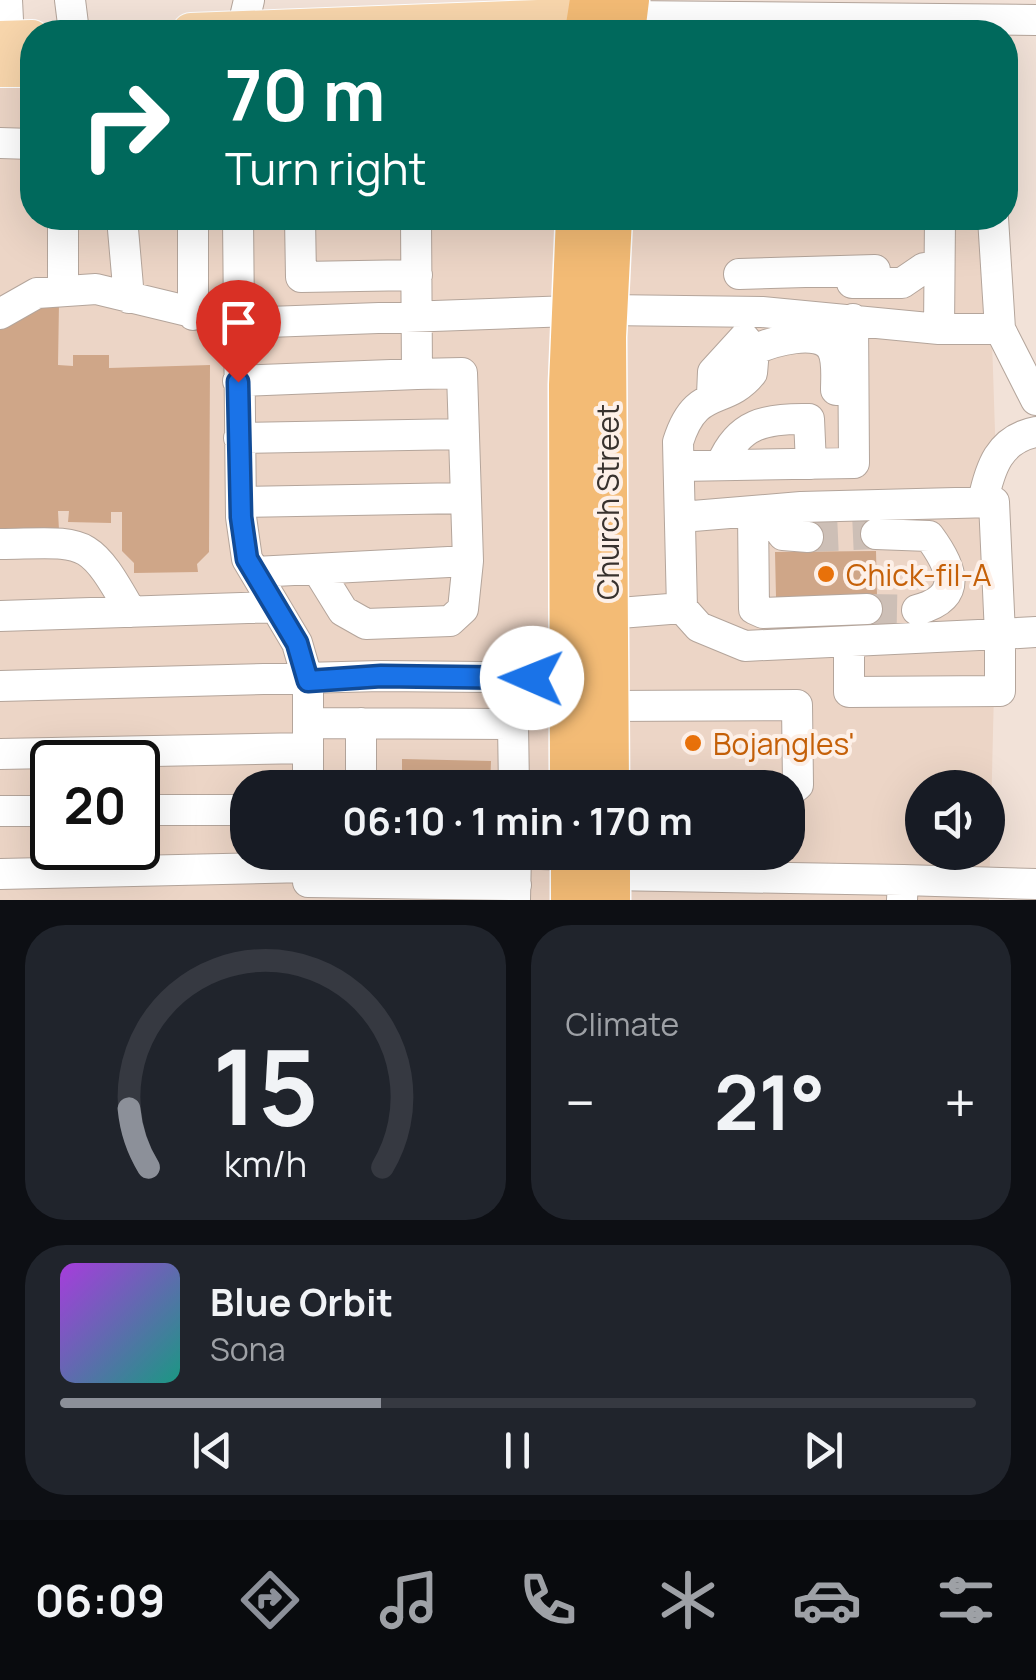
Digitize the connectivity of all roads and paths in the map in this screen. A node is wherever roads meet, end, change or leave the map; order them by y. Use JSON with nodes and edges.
{"nodes":[{"id":1,"x":6,"y":0,"type":"edge"},
{"id":2,"x":246,"y":15,"type":"edge"},
{"id":3,"x":607,"y":16,"type":"edge"},
{"id":4,"x":419,"y":17,"type":"edge"},
{"id":5,"x":983,"y":18,"type":"edge"},
{"id":6,"x":1036,"y":20,"type":"edge"},
{"id":7,"x":15,"y":51,"type":"edge"},
{"id":8,"x":62,"y":230,"type":"edge"},
{"id":9,"x":123,"y":230,"type":"edge"},
{"id":10,"x":193,"y":230,"type":"edge"},
{"id":11,"x":238,"y":230,"type":"edge"},
{"id":12,"x":300,"y":230,"type":"edge"},
{"id":13,"x":416,"y":230,"type":"edge"},
{"id":14,"x":578,"y":230,"type":"edge"},
{"id":15,"x":609,"y":230,"type":"edge"},
{"id":16,"x":933,"y":230,"type":"edge"},
{"id":17,"x":994,"y":230,"type":"edge"},
{"id":18,"x":911,"y":269,"type":"junction"},
{"id":19,"x":807,"y":272,"type":"junction"},
{"id":20,"x":739,"y":274,"type":"dead end"},
{"id":21,"x":416,"y":275,"type":"junction"},
{"id":22,"x":63,"y":291,"type":"junction"},
{"id":23,"x":129,"y":298,"type":"junction"},
{"id":24,"x":589,"y":310,"type":"junction"},
{"id":25,"x":0,"y":314,"type":"edge"},
{"id":26,"x":193,"y":315,"type":"junction"},
{"id":27,"x":416,"y":317,"type":"junction"},
{"id":28,"x":853,"y":319,"type":"junction"},
{"id":29,"x":237,"y":323,"type":"junction"},
{"id":30,"x":939,"y":329,"type":"junction"},
{"id":31,"x":1000,"y":329,"type":"junction"},
{"id":32,"x":746,"y":333,"type":"junction"},
{"id":33,"x":417,"y":374,"type":"junction"},
{"id":34,"x":238,"y":382,"type":"junction"},
{"id":35,"x":1036,"y":400,"type":"edge"},
{"id":36,"x":1036,"y":432,"type":"edge"},
{"id":37,"x":464,"y":434,"type":"junction"},
{"id":38,"x":240,"y":438,"type":"junction"},
{"id":39,"x":824,"y":463,"type":"junction"},
{"id":40,"x":679,"y":466,"type":"junction"},
{"id":41,"x":721,"y":466,"type":"junction"},
{"id":42,"x":466,"y":498,"type":"junction"},
{"id":43,"x":984,"y":501,"type":"junction"},
{"id":44,"x":241,"y":502,"type":"junction"},
{"id":45,"x":751,"y":513,"type":"junction"},
{"id":46,"x":681,"y":517,"type":"junction"},
{"id":47,"x":876,"y":534,"type":"tunnel mouth"},
{"id":48,"x":808,"y":537,"type":"tunnel mouth"},
{"id":49,"x":0,"y":544,"type":"edge"},
{"id":50,"x":468,"y":561,"type":"junction"},
{"id":51,"x":317,"y":568,"type":"junction"},
{"id":52,"x":254,"y":572,"type":"junction"},
{"id":53,"x":276,"y":607,"type":"junction"},
{"id":54,"x":682,"y":608,"type":"junction"},
{"id":55,"x":867,"y":609,"type":"tunnel mouth"},
{"id":56,"x":917,"y":610,"type":"tunnel mouth"},
{"id":57,"x":130,"y":612,"type":"junction"},
{"id":58,"x":607,"y":614,"type":"junction"},
{"id":59,"x":0,"y":616,"type":"edge"},
{"id":60,"x":1036,"y":632,"type":"edge"},
{"id":61,"x":1000,"y":634,"type":"junction"},
{"id":62,"x":722,"y":640,"type":"junction"},
{"id":63,"x":849,"y":643,"type":"junction"},
{"id":64,"x":308,"y":681,"type":"junction"},
{"id":65,"x":0,"y":686,"type":"edge"},
{"id":66,"x":607,"y":692,"type":"junction"},
{"id":67,"x":369,"y":723,"type":"junction"},
{"id":68,"x":308,"y":735,"type":"junction"},
{"id":69,"x":0,"y":754,"type":"edge"},
{"id":70,"x":308,"y":770,"type":"edge"},
{"id":71,"x":363,"y":770,"type":"edge"},
{"id":72,"x":376,"y":770,"type":"edge"},
{"id":73,"x":514,"y":770,"type":"edge"},
{"id":74,"x":578,"y":770,"type":"edge"},
{"id":75,"x":608,"y":770,"type":"edge"},
{"id":76,"x":782,"y":770,"type":"edge"},
{"id":77,"x":798,"y":770,"type":"edge"},
{"id":78,"x":0,"y":810,"type":"edge"},
{"id":79,"x":30,"y":810,"type":"edge"},
{"id":80,"x":160,"y":810,"type":"edge"},
{"id":81,"x":230,"y":810,"type":"edge"},
{"id":82,"x":593,"y":870,"type":"edge"},
{"id":83,"x":635,"y":870,"type":"edge"},
{"id":84,"x":0,"y":874,"type":"edge"},
{"id":85,"x":308,"y":876,"type":"edge"},
{"id":86,"x":681,"y":876,"type":"edge"},
{"id":87,"x":1036,"y":884,"type":"edge"},
{"id":88,"x":868,"y":890,"type":"edge"},
{"id":89,"x":902,"y":890,"type":"edge"},
{"id":90,"x":452,"y":892,"type":"edge"},
{"id":91,"x":516,"y":893,"type":"edge"},
{"id":92,"x":572,"y":900,"type":"edge"},
{"id":93,"x":831,"y":900,"type":"edge"}],
"edges":[{"from":1,"to":7,"type":"street"},
{"from":2,"to":4,"type":"main road"},
{"from":3,"to":4,"type":"main road"},
{"from":3,"to":5,"type":"street"},
{"from":5,"to":6,"type":"street"},
{"from":8,"to":22,"type":"street"},
{"from":9,"to":23,"type":"street"},
{"from":10,"to":26,"type":"street"},
{"from":11,"to":29,"type":"street"},
{"from":12,"to":21,"type":"street"},
{"from":13,"to":21,"type":"street"},
{"from":14,"to":24,"type":"highway","name":"Church Street"},
{"from":15,"to":24,"type":"highway","name":"Church Street"},
{"from":16,"to":18,"type":"street"},
{"from":17,"to":31,"type":"street"},
{"from":18,"to":19,"type":"street"},
{"from":18,"to":19,"type":"street"},
{"from":18,"to":30,"type":"street"},
{"from":19,"to":20,"type":"street"},
{"from":21,"to":27,"type":"street"},
{"from":22,"to":23,"type":"street"},
{"from":22,"to":25,"type":"street"},
{"from":23,"to":26,"type":"street"},
{"from":24,"to":27,"type":"street"},
{"from":24,"to":32,"type":"street"},
{"from":24,"to":58,"type":"highway","name":"Church Street"},
{"from":24,"to":66,"type":"highway","name":"Church Street"},
{"from":26,"to":29,"type":"street"},
{"from":27,"to":29,"type":"street"},
{"from":27,"to":33,"type":"street"},
{"from":28,"to":30,"type":"street"},
{"from":28,"to":32,"type":"street"},
{"from":28,"to":39,"type":"street"},
{"from":29,"to":34,"type":"street"},
{"from":30,"to":31,"type":"street"},
{"from":31,"to":35,"type":"street"},
{"from":32,"to":39,"type":"street"},
{"from":32,"to":40,"type":"street"},
{"from":33,"to":34,"type":"street"},
{"from":33,"to":37,"type":"street"},
{"from":34,"to":38,"type":"street"},
{"from":36,"to":43,"type":"street"},
{"from":37,"to":38,"type":"street"},
{"from":37,"to":42,"type":"street"},
{"from":38,"to":44,"type":"street"},
{"from":39,"to":41,"type":"street"},
{"from":39,"to":41,"type":"street"},
{"from":40,"to":41,"type":"street"},
{"from":40,"to":46,"type":"street"},
{"from":42,"to":44,"type":"street"},
{"from":42,"to":50,"type":"street"},
{"from":43,"to":45,"type":"street"},
{"from":43,"to":61,"type":"street"},
{"from":44,"to":52,"type":"street"},
{"from":45,"to":46,"type":"street"},
{"from":45,"to":48,"type":"street"},
{"from":45,"to":55,"type":"street"},
{"from":45,"to":62,"type":"street"},
{"from":46,"to":54,"type":"street"},
{"from":47,"to":56,"type":"street"},
{"from":49,"to":57,"type":"street"},
{"from":50,"to":51,"type":"street"},
{"from":50,"to":51,"type":"street"},
{"from":51,"to":52,"type":"street"},
{"from":52,"to":53,"type":"street"},
{"from":53,"to":57,"type":"street"},
{"from":53,"to":64,"type":"street"},
{"from":54,"to":58,"type":"street"},
{"from":54,"to":62,"type":"street"},
{"from":57,"to":59,"type":"street"},
{"from":58,"to":66,"type":"highway","name":"Church Street"},
{"from":60,"to":61,"type":"street"},
{"from":61,"to":63,"type":"street"},
{"from":61,"to":63,"type":"street"},
{"from":62,"to":63,"type":"street"},
{"from":64,"to":65,"type":"street"},
{"from":64,"to":66,"type":"street"},
{"from":64,"to":68,"type":"street"},
{"from":66,"to":74,"type":"highway","name":"Church Street"},
{"from":66,"to":75,"type":"highway","name":"Church Street"},
{"from":66,"to":76,"type":"street"},
{"from":66,"to":77,"type":"street"},
{"from":67,"to":68,"type":"street"},
{"from":67,"to":71,"type":"street"},
{"from":67,"to":72,"type":"street"},
{"from":67,"to":73,"type":"street"},
{"from":68,"to":69,"type":"street"},
{"from":68,"to":70,"type":"street"},
{"from":78,"to":79,"type":"street"},
{"from":80,"to":81,"type":"street"},
{"from":82,"to":92,"type":"highway"},
{"from":83,"to":86,"type":"street"},
{"from":84,"to":85,"type":"street"},
{"from":85,"to":90,"type":"street"},
{"from":86,"to":88,"type":"street"},
{"from":86,"to":93,"type":"street"},
{"from":87,"to":89,"type":"street"},
{"from":88,"to":89,"type":"street"},
{"from":90,"to":91,"type":"street"}]}
